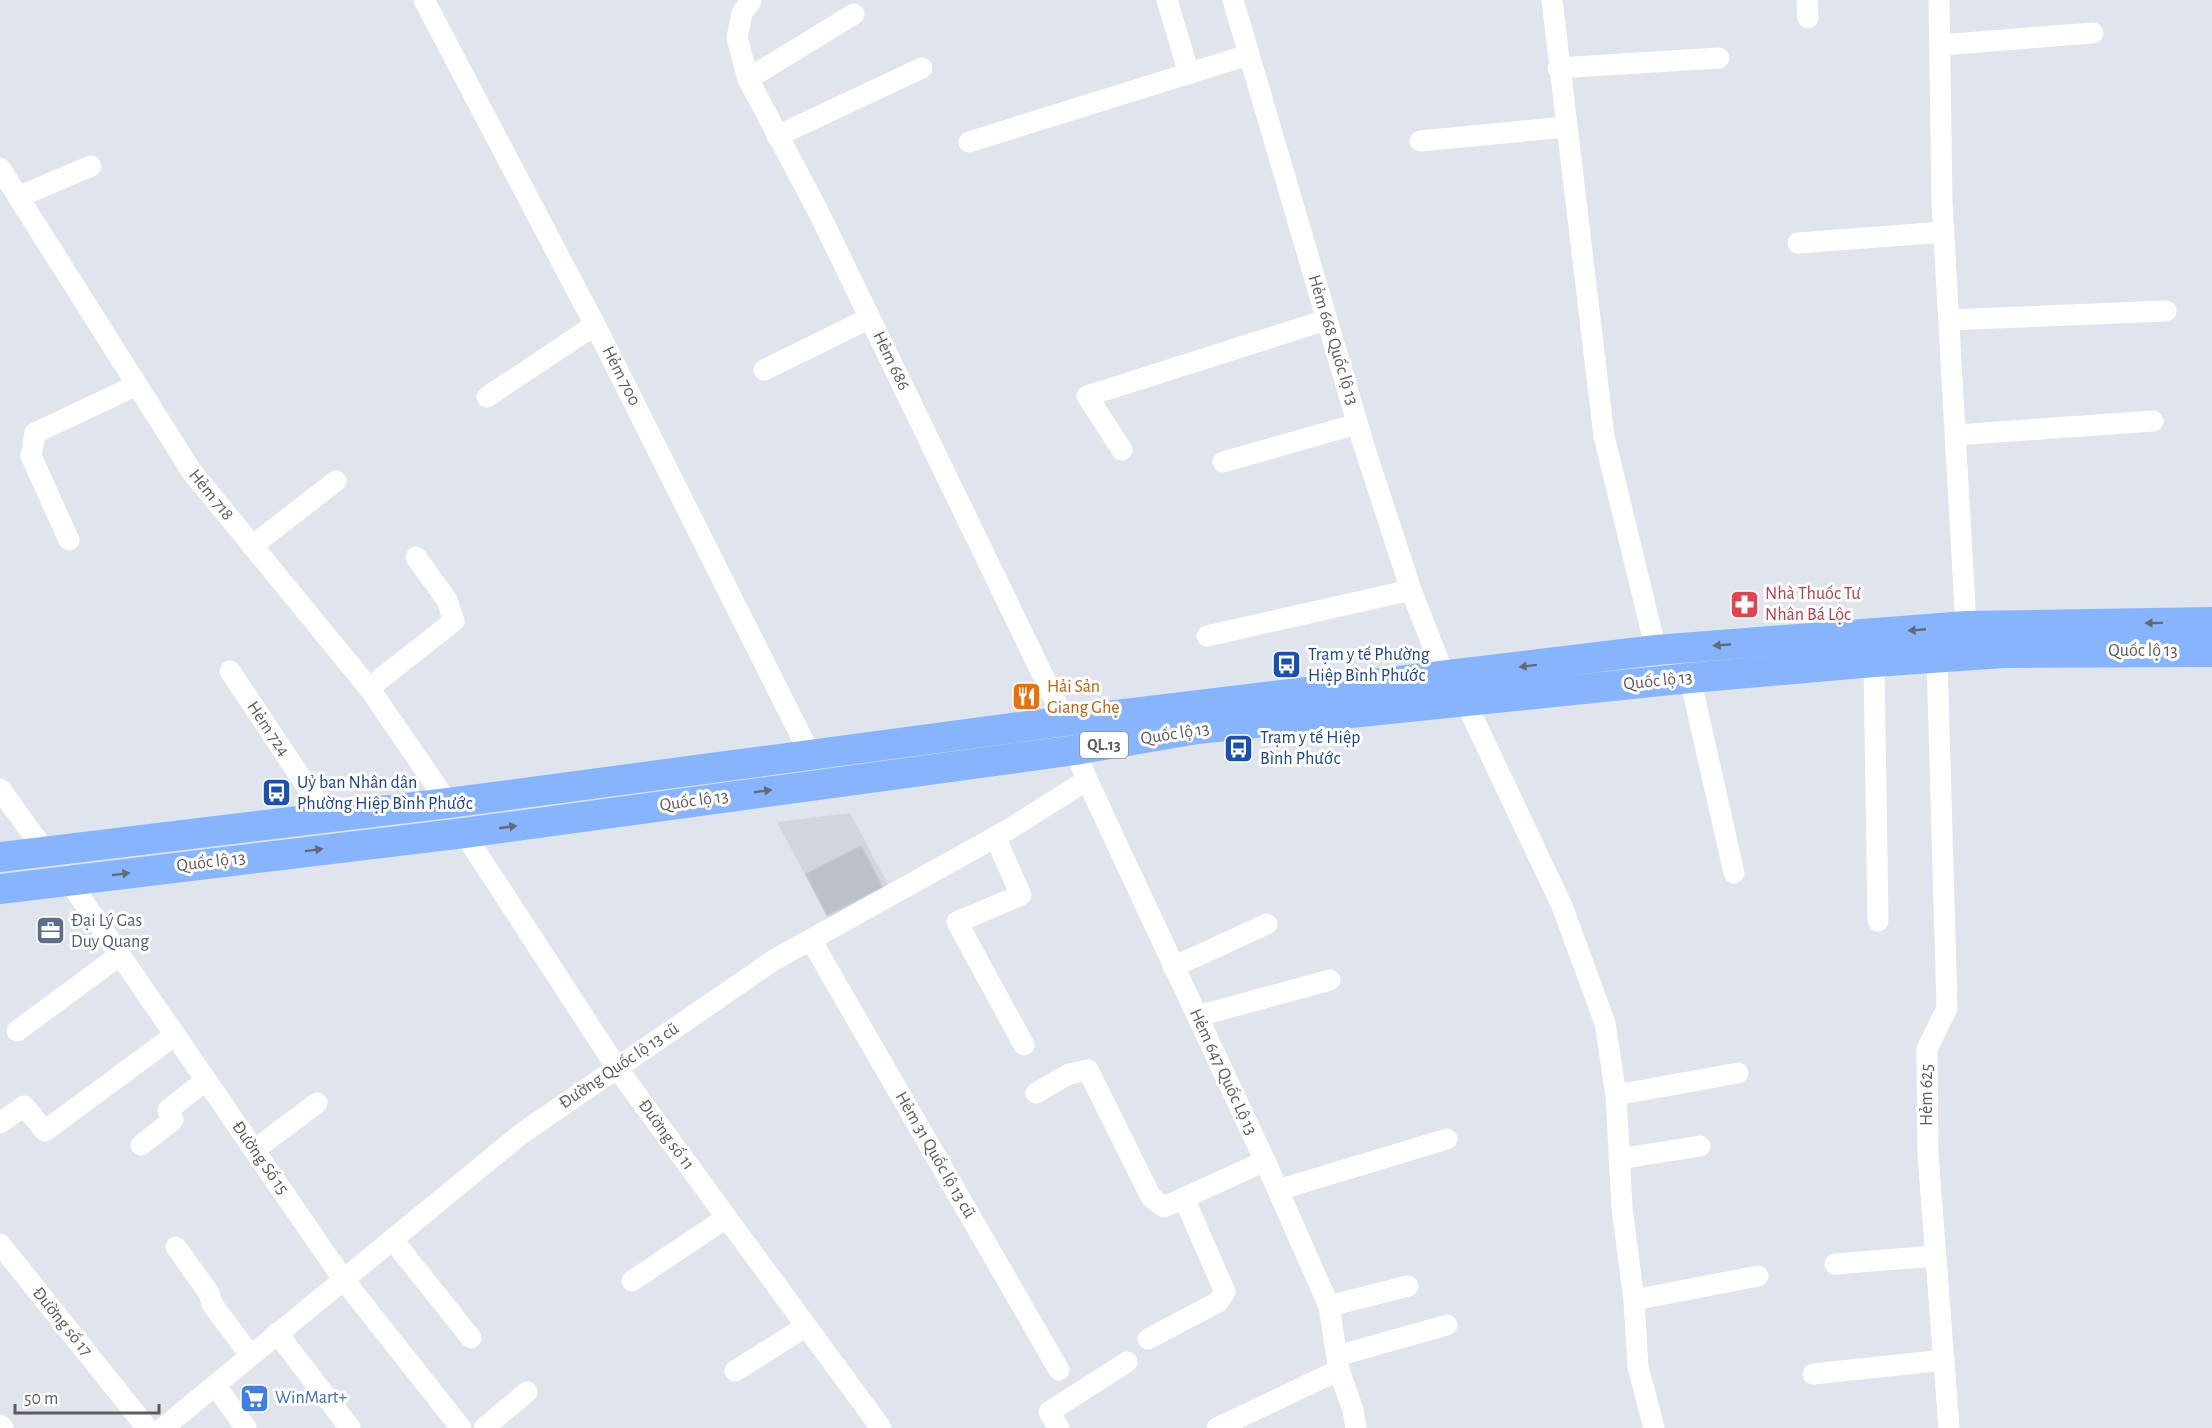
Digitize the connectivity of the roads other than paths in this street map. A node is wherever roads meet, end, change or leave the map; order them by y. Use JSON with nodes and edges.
{"nodes":[{"id":1,"x":424,"y":0,"type":"edge"},
{"id":2,"x":1167,"y":0,"type":"edge"},
{"id":3,"x":1233,"y":0,"type":"edge"},
{"id":4,"x":1552,"y":0,"type":"edge"},
{"id":5,"x":1939,"y":0,"type":"edge"},
{"id":6,"x":751,"y":1,"type":"edge"},
{"id":7,"x":854,"y":14,"type":"dead end"},
{"id":8,"x":2092,"y":33,"type":"dead end"},
{"id":9,"x":1940,"y":45,"type":"junction"},
{"id":10,"x":1248,"y":55,"type":"junction"},
{"id":11,"x":1719,"y":58,"type":"dead end"},
{"id":12,"x":922,"y":68,"type":"dead end"},
{"id":13,"x":1558,"y":68,"type":"junction"},
{"id":14,"x":1189,"y":74,"type":"junction"},
{"id":15,"x":748,"y":79,"type":"junction"},
{"id":16,"x":1566,"y":127,"type":"junction"},
{"id":17,"x":777,"y":136,"type":"junction"},
{"id":18,"x":1420,"y":141,"type":"dead end"},
{"id":19,"x":969,"y":142,"type":"dead end"},
{"id":20,"x":91,"y":166,"type":"dead end"},
{"id":21,"x":0,"y":168,"type":"edge"},
{"id":22,"x":18,"y":197,"type":"junction"},
{"id":23,"x":1944,"y":232,"type":"junction"},
{"id":24,"x":1798,"y":243,"type":"dead end"},
{"id":25,"x":2166,"y":311,"type":"dead end"},
{"id":26,"x":870,"y":318,"type":"junction"},
{"id":27,"x":1326,"y":320,"type":"junction"},
{"id":28,"x":1949,"y":320,"type":"junction"},
{"id":29,"x":595,"y":325,"type":"junction"},
{"id":30,"x":764,"y":370,"type":"dead end"},
{"id":31,"x":137,"y":386,"type":"junction"},
{"id":32,"x":487,"y":396,"type":"dead end"},
{"id":33,"x":2152,"y":421,"type":"dead end"},
{"id":34,"x":1357,"y":424,"type":"junction"},
{"id":35,"x":1956,"y":435,"type":"junction"},
{"id":36,"x":1122,"y":450,"type":"dead end"},
{"id":37,"x":1223,"y":462,"type":"dead end"},
{"id":38,"x":336,"y":482,"type":"dead end"},
{"id":39,"x":69,"y":540,"type":"dead end"},
{"id":40,"x":252,"y":546,"type":"junction"},
{"id":41,"x":416,"y":557,"type":"dead end"},
{"id":42,"x":1411,"y":590,"type":"junction"},
{"id":43,"x":2212,"y":622,"type":"edge"},
{"id":44,"x":1966,"y":626,"type":"junction"},
{"id":45,"x":1207,"y":636,"type":"dead end"},
{"id":46,"x":1656,"y":651,"type":"junction"},
{"id":47,"x":2212,"y":651,"type":"edge"},
{"id":48,"x":1937,"y":658,"type":"junction"},
{"id":49,"x":1874,"y":662,"type":"junction"},
{"id":50,"x":230,"y":671,"type":"dead end"},
{"id":51,"x":1445,"y":677,"type":"junction"},
{"id":52,"x":1690,"y":678,"type":"junction"},
{"id":53,"x":369,"y":688,"type":"junction"},
{"id":54,"x":1466,"y":703,"type":"junction"},
{"id":55,"x":1065,"y":721,"type":"junction"},
{"id":56,"x":1075,"y":750,"type":"junction"},
{"id":57,"x":811,"y":756,"type":"junction"},
{"id":58,"x":1087,"y":780,"type":"junction"},
{"id":59,"x":0,"y":789,"type":"edge"},
{"id":60,"x":448,"y":803,"type":"junction"},
{"id":61,"x":327,"y":817,"type":"junction"},
{"id":62,"x":464,"y":833,"type":"junction"},
{"id":63,"x":995,"y":837,"type":"junction"},
{"id":64,"x":45,"y":851,"type":"junction"},
{"id":65,"x":0,"y":857,"type":"edge"},
{"id":66,"x":1734,"y":873,"type":"dead end"},
{"id":67,"x":69,"y":881,"type":"junction"},
{"id":68,"x":0,"y":889,"type":"edge"},
{"id":69,"x":1878,"y":921,"type":"dead end"},
{"id":70,"x":1267,"y":924,"type":"dead end"},
{"id":71,"x":811,"y":940,"type":"junction"},
{"id":72,"x":120,"y":955,"type":"junction"},
{"id":73,"x":1173,"y":967,"type":"junction"},
{"id":74,"x":1330,"y":980,"type":"dead end"},
{"id":75,"x":1197,"y":1016,"type":"junction"},
{"id":76,"x":16,"y":1031,"type":"dead end"},
{"id":77,"x":175,"y":1035,"type":"junction"},
{"id":78,"x":1024,"y":1045,"type":"dead end"},
{"id":79,"x":617,"y":1068,"type":"junction"},
{"id":80,"x":1738,"y":1073,"type":"dead end"},
{"id":81,"x":205,"y":1081,"type":"junction"},
{"id":82,"x":1036,"y":1094,"type":"dead end"},
{"id":83,"x":1616,"y":1095,"type":"junction"},
{"id":84,"x":317,"y":1103,"type":"dead end"},
{"id":85,"x":0,"y":1123,"type":"edge"},
{"id":86,"x":1447,"y":1139,"type":"dead end"},
{"id":87,"x":141,"y":1145,"type":"dead end"},
{"id":88,"x":1700,"y":1146,"type":"dead end"},
{"id":89,"x":254,"y":1150,"type":"junction"},
{"id":90,"x":1619,"y":1159,"type":"junction"},
{"id":91,"x":1265,"y":1161,"type":"junction"},
{"id":92,"x":1278,"y":1190,"type":"junction"},
{"id":93,"x":1184,"y":1198,"type":"junction"},
{"id":94,"x":726,"y":1218,"type":"junction"},
{"id":95,"x":392,"y":1239,"type":"junction"},
{"id":96,"x":0,"y":1244,"type":"edge"},
{"id":97,"x":176,"y":1246,"type":"dead end"},
{"id":98,"x":1935,"y":1256,"type":"junction"},
{"id":99,"x":1835,"y":1264,"type":"dead end"},
{"id":100,"x":1758,"y":1276,"type":"dead end"},
{"id":101,"x":343,"y":1279,"type":"junction"},
{"id":102,"x":632,"y":1281,"type":"dead end"},
{"id":103,"x":1408,"y":1286,"type":"dead end"},
{"id":104,"x":1634,"y":1300,"type":"junction"},
{"id":105,"x":1329,"y":1306,"type":"junction"},
{"id":106,"x":1447,"y":1325,"type":"dead end"},
{"id":107,"x":805,"y":1327,"type":"junction"},
{"id":108,"x":277,"y":1334,"type":"junction"},
{"id":109,"x":471,"y":1338,"type":"dead end"},
{"id":110,"x":1148,"y":1339,"type":"dead end"},
{"id":111,"x":250,"y":1355,"type":"junction"},
{"id":112,"x":1944,"y":1360,"type":"junction"},
{"id":113,"x":1127,"y":1362,"type":"dead end"},
{"id":114,"x":1338,"y":1363,"type":"junction"},
{"id":115,"x":1059,"y":1370,"type":"dead end"},
{"id":116,"x":735,"y":1371,"type":"dead end"},
{"id":117,"x":1813,"y":1374,"type":"dead end"},
{"id":118,"x":215,"y":1384,"type":"junction"},
{"id":119,"x":527,"y":1392,"type":"dead end"},
{"id":120,"x":147,"y":1428,"type":"edge"},
{"id":121,"x":163,"y":1428,"type":"edge"},
{"id":122,"x":246,"y":1428,"type":"edge"},
{"id":123,"x":350,"y":1428,"type":"edge"},
{"id":124,"x":461,"y":1428,"type":"edge"},
{"id":125,"x":484,"y":1428,"type":"edge"},
{"id":126,"x":881,"y":1428,"type":"edge"},
{"id":127,"x":1059,"y":1428,"type":"edge"},
{"id":128,"x":1217,"y":1428,"type":"edge"},
{"id":129,"x":1356,"y":1428,"type":"edge"},
{"id":130,"x":1654,"y":1428,"type":"edge"},
{"id":131,"x":1949,"y":1428,"type":"edge"}],
"edges":[{"from":1,"to":29,"type":"street","name":"Hẻm 700"},
{"from":2,"to":14,"type":"street"},
{"from":3,"to":10,"type":"street","name":"Hẻm 668 Quốc lộ 13"},
{"from":4,"to":13,"type":"street"},
{"from":5,"to":9,"type":"street"},
{"from":6,"to":15,"type":"street","name":"Hẻm 686"},
{"from":7,"to":15,"type":"street"},
{"from":8,"to":9,"type":"street"},
{"from":9,"to":23,"type":"street"},
{"from":10,"to":14,"type":"street"},
{"from":10,"to":27,"type":"street","name":"Hẻm 668 Quốc lộ 13"},
{"from":11,"to":13,"type":"street"},
{"from":12,"to":17,"type":"street"},
{"from":13,"to":16,"type":"street"},
{"from":14,"to":19,"type":"street"},
{"from":15,"to":17,"type":"street","name":"Hẻm 686"},
{"from":16,"to":18,"type":"street"},
{"from":16,"to":46,"type":"street"},
{"from":17,"to":26,"type":"street","name":"Hẻm 686"},
{"from":20,"to":22,"type":"street"},
{"from":21,"to":22,"type":"street","name":"Hẻm 718"},
{"from":22,"to":31,"type":"street","name":"Hẻm 718"},
{"from":23,"to":24,"type":"street"},
{"from":23,"to":28,"type":"street"},
{"from":25,"to":28,"type":"street"},
{"from":26,"to":30,"type":"street"},
{"from":26,"to":55,"type":"street","name":"Hẻm 686"},
{"from":27,"to":34,"type":"street","name":"Hẻm 668 Quốc lộ 13"},
{"from":27,"to":36,"type":"street"},
{"from":28,"to":35,"type":"street"},
{"from":29,"to":32,"type":"street"},
{"from":29,"to":57,"type":"street","name":"Hẻm 700"},
{"from":31,"to":39,"type":"street"},
{"from":31,"to":40,"type":"street","name":"Hẻm 718"},
{"from":33,"to":35,"type":"street"},
{"from":34,"to":37,"type":"street"},
{"from":34,"to":42,"type":"street","name":"Hẻm 668 Quốc lộ 13"},
{"from":35,"to":44,"type":"street"},
{"from":38,"to":40,"type":"street"},
{"from":40,"to":53,"type":"street","name":"Hẻm 718"},
{"from":41,"to":53,"type":"street"},
{"from":42,"to":45,"type":"street"},
{"from":42,"to":51,"type":"street","name":"Hẻm 668 Quốc lộ 13"},
{"from":43,"to":44,"type":"highway","name":"Quốc lộ 13","number":"QL.13","one_way":true},
{"from":44,"to":46,"type":"highway","name":"Quốc lộ 13","number":"QL.13","one_way":true},
{"from":46,"to":51,"type":"highway","name":"Quốc lộ 13","number":"QL.13","one_way":true},
{"from":47,"to":48,"type":"highway","name":"Quốc lộ 13","number":"QL.13"},
{"from":48,"to":49,"type":"highway","name":"Quốc lộ 13","number":"QL.13"},
{"from":48,"to":98,"type":"street","name":"Hẻm 625"},
{"from":49,"to":52,"type":"highway","name":"Quốc lộ 13","number":"QL.13"},
{"from":49,"to":69,"type":"street"},
{"from":50,"to":61,"type":"street","name":"Hẻm 724"},
{"from":51,"to":55,"type":"highway","name":"Quốc lộ 13","number":"QL.13"},
{"from":52,"to":54,"type":"highway","name":"Quốc lộ 13","number":"QL.13"},
{"from":52,"to":66,"type":"street"},
{"from":53,"to":60,"type":"street","name":"Hẻm 718"},
{"from":54,"to":56,"type":"highway","name":"Quốc lộ 13","number":"QL.13"},
{"from":54,"to":83,"type":"street"},
{"from":55,"to":56,"type":"highway"},
{"from":55,"to":57,"type":"highway","name":"Quốc lộ 13","number":"QL.13"},
{"from":56,"to":58,"type":"street"},
{"from":62,"to":56,"type":"highway","name":"Quốc lộ 13","number":"QL.13","one_way":true},
{"from":57,"to":60,"type":"highway","name":"Quốc lộ 13","number":"QL.13"},
{"from":58,"to":63,"type":"street","name":"Đường Quốc lộ 13 cũ"},
{"from":58,"to":73,"type":"street","name":"Hẻm 647 Quốc Lộ 13"},
{"from":59,"to":64,"type":"street"},
{"from":60,"to":61,"type":"highway","name":"Quốc lộ 13","number":"QL.13"},
{"from":61,"to":64,"type":"highway","name":"Quốc lộ 13","number":"QL.13"},
{"from":67,"to":62,"type":"highway","name":"Quốc lộ 13","number":"QL.13","one_way":true},
{"from":62,"to":79,"type":"street","name":"Đường số 11"},
{"from":63,"to":71,"type":"street","name":"Đường Quốc lộ 13 cũ"},
{"from":63,"to":78,"type":"street"},
{"from":64,"to":65,"type":"highway","name":"Quốc lộ 13","number":"QL.13"},
{"from":67,"to":68,"type":"highway","name":"Quốc lộ 13","number":"QL.13"},
{"from":67,"to":72,"type":"street","name":"Đường Số 15"},
{"from":70,"to":73,"type":"street"},
{"from":71,"to":79,"type":"street","name":"Đường Quốc lộ 13 cũ"},
{"from":71,"to":115,"type":"street","name":"Hẻm 31 Quốc lộ 13 cũ"},
{"from":72,"to":76,"type":"street"},
{"from":72,"to":77,"type":"street","name":"Đường Số 15"},
{"from":73,"to":75,"type":"street","name":"Hẻm 647 Quốc Lộ 13"},
{"from":74,"to":75,"type":"street"},
{"from":75,"to":91,"type":"street","name":"Hẻm 647 Quốc Lộ 13"},
{"from":77,"to":81,"type":"street","name":"Đường Số 15"},
{"from":77,"to":85,"type":"street"},
{"from":79,"to":94,"type":"street","name":"Đường số 11"},
{"from":79,"to":95,"type":"street","name":"Đường Quốc lộ 13 cũ"},
{"from":80,"to":83,"type":"street"},
{"from":81,"to":87,"type":"street"},
{"from":81,"to":89,"type":"street","name":"Đường Số 15"},
{"from":82,"to":93,"type":"street"},
{"from":83,"to":90,"type":"street"},
{"from":84,"to":89,"type":"street"},
{"from":86,"to":92,"type":"street"},
{"from":88,"to":90,"type":"street"},
{"from":89,"to":101,"type":"street","name":"Đường Số 15"},
{"from":90,"to":104,"type":"street"},
{"from":91,"to":92,"type":"street","name":"Hẻm 647 Quốc Lộ 13"},
{"from":91,"to":93,"type":"street"},
{"from":92,"to":105,"type":"street","name":"Hẻm 647 Quốc Lộ 13"},
{"from":93,"to":110,"type":"street"},
{"from":94,"to":102,"type":"street"},
{"from":94,"to":107,"type":"street","name":"Đường số 11"},
{"from":95,"to":101,"type":"street","name":"Đường Quốc lộ 13 cũ"},
{"from":95,"to":109,"type":"street"},
{"from":96,"to":120,"type":"street","name":"Đường số 17"},
{"from":97,"to":111,"type":"street"},
{"from":98,"to":99,"type":"street"},
{"from":98,"to":112,"type":"street","name":"Hẻm 625"},
{"from":100,"to":104,"type":"street"},
{"from":101,"to":108,"type":"street","name":"Đường Quốc lộ 13 cũ"},
{"from":101,"to":124,"type":"street","name":"Đường Số 15"},
{"from":103,"to":105,"type":"street"},
{"from":104,"to":130,"type":"street"},
{"from":105,"to":114,"type":"street","name":"Hẻm 647 Quốc Lộ 13"},
{"from":106,"to":114,"type":"street"},
{"from":107,"to":116,"type":"street"},
{"from":107,"to":126,"type":"street","name":"Đường số 11"},
{"from":108,"to":111,"type":"street","name":"Đường Quốc lộ 13 cũ"},
{"from":108,"to":123,"type":"street"},
{"from":111,"to":118,"type":"street","name":"Đường Quốc lộ 13 cũ"},
{"from":112,"to":117,"type":"street"},
{"from":112,"to":131,"type":"street","name":"Hẻm 625"},
{"from":113,"to":127,"type":"street"},
{"from":114,"to":128,"type":"street"},
{"from":114,"to":129,"type":"street","name":"Hẻm 647 Quốc Lộ 13"},
{"from":118,"to":121,"type":"street","name":"Đường Quốc lộ 13 cũ"},
{"from":118,"to":122,"type":"street"},
{"from":119,"to":125,"type":"street"}]}
